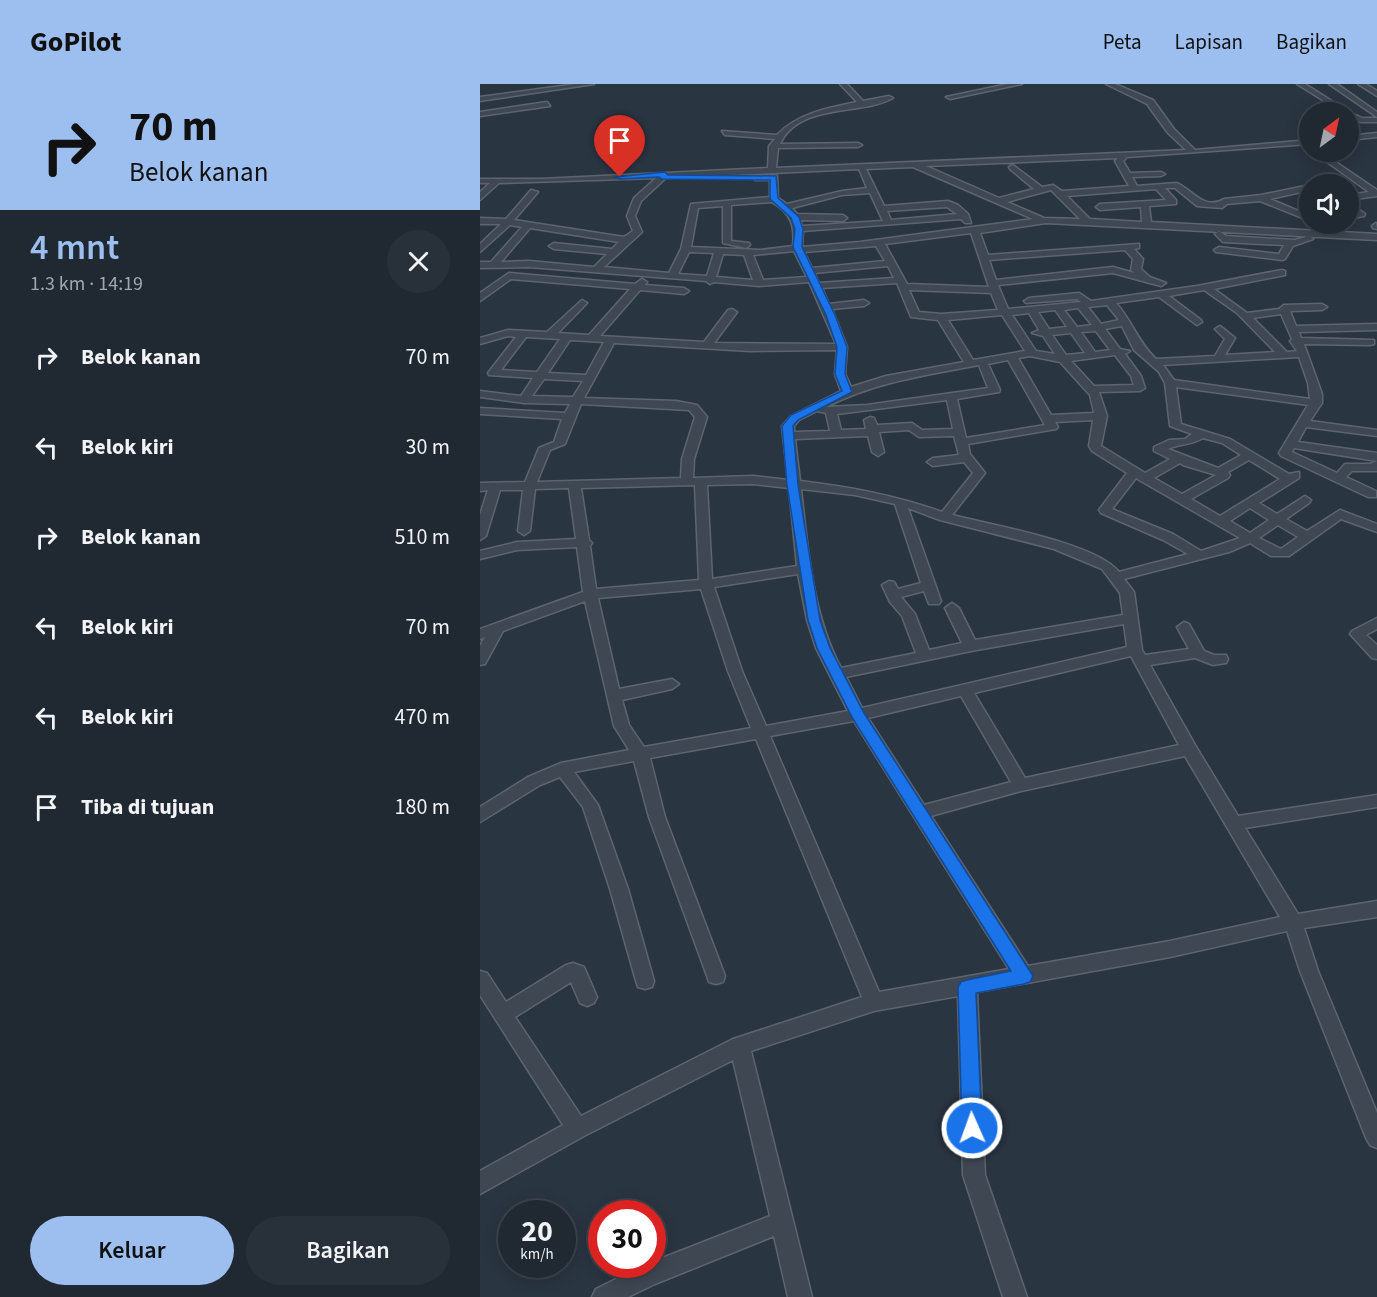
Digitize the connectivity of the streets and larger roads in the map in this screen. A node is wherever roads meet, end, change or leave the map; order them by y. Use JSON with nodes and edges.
{"nodes":[{"id":1,"x":591,"y":84,"type":"edge"},
{"id":2,"x":843,"y":84,"type":"edge"},
{"id":3,"x":1019,"y":84,"type":"edge"},
{"id":4,"x":1109,"y":84,"type":"edge"},
{"id":5,"x":1300,"y":84,"type":"edge"},
{"id":6,"x":1332,"y":84,"type":"edge"},
{"id":7,"x":1361,"y":84,"type":"edge"},
{"id":8,"x":957,"y":86,"type":"dead end"},
{"id":9,"x":966,"y":94,"type":"junction"},
{"id":10,"x":1377,"y":94,"type":"edge"},
{"id":11,"x":950,"y":97,"type":"dead end"},
{"id":12,"x":889,"y":98,"type":"dead end"},
{"id":13,"x":480,"y":99,"type":"edge"},
{"id":14,"x":509,"y":100,"type":"dead end"},
{"id":15,"x":1329,"y":102,"type":"edge"},
{"id":16,"x":480,"y":104,"type":"edge"},
{"id":17,"x":547,"y":104,"type":"dead end"},
{"id":18,"x":863,"y":105,"type":"junction"},
{"id":19,"x":480,"y":114,"type":"edge"},
{"id":20,"x":1377,"y":117,"type":"edge"},
{"id":21,"x":1359,"y":119,"type":"edge"},
{"id":22,"x":725,"y":133,"type":"dead end"},
{"id":23,"x":1377,"y":135,"type":"edge"},
{"id":24,"x":779,"y":137,"type":"junction"},
{"id":25,"x":1359,"y":137,"type":"edge"},
{"id":26,"x":1299,"y":144,"type":"edge"},
{"id":27,"x":858,"y":145,"type":"dead end"},
{"id":28,"x":773,"y":146,"type":"junction"},
{"id":29,"x":1193,"y":152,"type":"junction"},
{"id":30,"x":1125,"y":155,"type":"junction"},
{"id":31,"x":1332,"y":162,"type":"edge"},
{"id":32,"x":907,"y":164,"type":"junction"},
{"id":33,"x":861,"y":166,"type":"junction"},
{"id":34,"x":1013,"y":167,"type":"dead end"},
{"id":35,"x":772,"y":171,"type":"junction"},
{"id":36,"x":1161,"y":174,"type":"dead end"},
{"id":37,"x":1129,"y":175,"type":"junction"},
{"id":38,"x":664,"y":176,"type":"junction"},
{"id":39,"x":480,"y":181,"type":"edge"},
{"id":40,"x":497,"y":181,"type":"junction"},
{"id":41,"x":1159,"y":187,"type":"junction"},
{"id":42,"x":1135,"y":189,"type":"junction"},
{"id":43,"x":872,"y":190,"type":"junction"},
{"id":44,"x":1040,"y":190,"type":"junction"},
{"id":45,"x":1299,"y":190,"type":"edge"},
{"id":46,"x":534,"y":192,"type":"dead end"},
{"id":47,"x":1377,"y":193,"type":"edge"},
{"id":48,"x":1060,"y":194,"type":"junction"},
{"id":49,"x":1359,"y":196,"type":"edge"},
{"id":50,"x":480,"y":197,"type":"edge"},
{"id":51,"x":1261,"y":198,"type":"junction"},
{"id":52,"x":774,"y":199,"type":"junction"},
{"id":53,"x":999,"y":201,"type":"junction"},
{"id":54,"x":727,"y":202,"type":"junction"},
{"id":55,"x":1145,"y":204,"type":"junction"},
{"id":56,"x":786,"y":207,"type":"junction"},
{"id":57,"x":1100,"y":207,"type":"dead end"},
{"id":58,"x":1299,"y":207,"type":"edge"},
{"id":59,"x":880,"y":209,"type":"junction"},
{"id":60,"x":1287,"y":210,"type":"junction"},
{"id":61,"x":1299,"y":215,"type":"edge"},
{"id":62,"x":965,"y":216,"type":"junction"},
{"id":63,"x":795,"y":217,"type":"junction"},
{"id":64,"x":843,"y":218,"type":"dead end"},
{"id":65,"x":1224,"y":219,"type":"junction"},
{"id":66,"x":1042,"y":220,"type":"junction"},
{"id":67,"x":480,"y":221,"type":"edge"},
{"id":68,"x":508,"y":222,"type":"junction"},
{"id":69,"x":1088,"y":222,"type":"junction"},
{"id":70,"x":888,"y":223,"type":"junction"},
{"id":71,"x":1148,"y":225,"type":"junction"},
{"id":72,"x":527,"y":226,"type":"junction"},
{"id":73,"x":799,"y":229,"type":"junction"},
{"id":74,"x":974,"y":230,"type":"junction"},
{"id":75,"x":1377,"y":230,"type":"edge"},
{"id":76,"x":568,"y":232,"type":"junction"},
{"id":77,"x":1340,"y":235,"type":"joint"},
{"id":78,"x":1309,"y":239,"type":"dead end"},
{"id":79,"x":626,"y":240,"type":"junction"},
{"id":80,"x":879,"y":242,"type":"junction"},
{"id":81,"x":727,"y":243,"type":"junction"},
{"id":82,"x":1290,"y":243,"type":"junction"},
{"id":83,"x":687,"y":245,"type":"junction"},
{"id":84,"x":554,"y":246,"type":"junction"},
{"id":85,"x":480,"y":249,"type":"edge"},
{"id":86,"x":799,"y":249,"type":"junction"},
{"id":87,"x":1218,"y":250,"type":"dead end"},
{"id":88,"x":776,"y":251,"type":"junction"},
{"id":89,"x":615,"y":252,"type":"junction"},
{"id":90,"x":719,"y":252,"type":"junction"},
{"id":91,"x":748,"y":254,"type":"junction"},
{"id":92,"x":986,"y":258,"type":"junction"},
{"id":93,"x":890,"y":261,"type":"junction"},
{"id":94,"x":494,"y":264,"type":"junction"},
{"id":95,"x":529,"y":264,"type":"junction"},
{"id":96,"x":480,"y":265,"type":"edge"},
{"id":97,"x":595,"y":271,"type":"junction"},
{"id":98,"x":754,"y":272,"type":"junction"},
{"id":99,"x":674,"y":273,"type":"junction"},
{"id":100,"x":1282,"y":273,"type":"dead end"},
{"id":101,"x":779,"y":274,"type":"dead end"},
{"id":102,"x":647,"y":276,"type":"junction"},
{"id":103,"x":712,"y":276,"type":"junction"},
{"id":104,"x":812,"y":276,"type":"junction"},
{"id":105,"x":1147,"y":279,"type":"junction"},
{"id":106,"x":759,"y":283,"type":"junction"},
{"id":107,"x":902,"y":283,"type":"junction"},
{"id":108,"x":1161,"y":283,"type":"dead end"},
{"id":109,"x":480,"y":286,"type":"edge"},
{"id":110,"x":638,"y":286,"type":"junction"},
{"id":111,"x":493,"y":287,"type":"junction"},
{"id":112,"x":992,"y":287,"type":"junction"},
{"id":113,"x":1207,"y":288,"type":"junction"},
{"id":114,"x":684,"y":291,"type":"dead end"},
{"id":115,"x":1162,"y":295,"type":"junction"},
{"id":116,"x":480,"y":298,"type":"edge"},
{"id":117,"x":1109,"y":301,"type":"junction"},
{"id":118,"x":582,"y":303,"type":"dead end"},
{"id":119,"x":864,"y":303,"type":"dead end"},
{"id":120,"x":1085,"y":305,"type":"junction"},
{"id":121,"x":827,"y":307,"type":"junction"},
{"id":122,"x":1322,"y":307,"type":"dead end"},
{"id":123,"x":1001,"y":309,"type":"junction"},
{"id":124,"x":1059,"y":309,"type":"junction"},
{"id":125,"x":1032,"y":310,"type":"junction"},
{"id":126,"x":1285,"y":311,"type":"junction"},
{"id":127,"x":732,"y":312,"type":"dead end"},
{"id":128,"x":1245,"y":316,"type":"junction"},
{"id":129,"x":941,"y":318,"type":"junction"},
{"id":130,"x":1125,"y":322,"type":"junction"},
{"id":131,"x":1197,"y":322,"type":"dead end"},
{"id":132,"x":1377,"y":327,"type":"edge"},
{"id":133,"x":1073,"y":328,"type":"junction"},
{"id":134,"x":1098,"y":328,"type":"junction"},
{"id":135,"x":1220,"y":329,"type":"dead end"},
{"id":136,"x":1291,"y":329,"type":"junction"},
{"id":137,"x":1046,"y":332,"type":"junction"},
{"id":138,"x":523,"y":334,"type":"junction"},
{"id":139,"x":550,"y":335,"type":"junction"},
{"id":140,"x":1020,"y":335,"type":"junction"},
{"id":141,"x":567,"y":336,"type":"junction"},
{"id":142,"x":592,"y":338,"type":"junction"},
{"id":143,"x":610,"y":340,"type":"junction"},
{"id":144,"x":1295,"y":340,"type":"junction"},
{"id":145,"x":480,"y":341,"type":"edge"},
{"id":146,"x":1370,"y":342,"type":"dead end"},
{"id":147,"x":707,"y":345,"type":"junction"},
{"id":148,"x":842,"y":347,"type":"junction"},
{"id":149,"x":1138,"y":348,"type":"junction"},
{"id":150,"x":1030,"y":353,"type":"junction"},
{"id":151,"x":1116,"y":353,"type":"junction"},
{"id":152,"x":1303,"y":354,"type":"junction"},
{"id":153,"x":1092,"y":355,"type":"junction"},
{"id":154,"x":1284,"y":355,"type":"junction"},
{"id":155,"x":1012,"y":357,"type":"junction"},
{"id":156,"x":1219,"y":357,"type":"junction"},
{"id":157,"x":1063,"y":358,"type":"junction"},
{"id":158,"x":982,"y":361,"type":"junction"},
{"id":159,"x":969,"y":362,"type":"junction"},
{"id":160,"x":1155,"y":363,"type":"junction"},
{"id":161,"x":538,"y":376,"type":"junction"},
{"id":162,"x":1136,"y":376,"type":"junction"},
{"id":163,"x":589,"y":378,"type":"junction"},
{"id":164,"x":1167,"y":379,"type":"junction"},
{"id":165,"x":1093,"y":389,"type":"junction"},
{"id":166,"x":847,"y":392,"type":"junction"},
{"id":167,"x":480,"y":394,"type":"edge"},
{"id":168,"x":951,"y":396,"type":"junction"},
{"id":169,"x":524,"y":400,"type":"junction"},
{"id":170,"x":577,"y":401,"type":"junction"},
{"id":171,"x":1315,"y":403,"type":"junction"},
{"id":172,"x":816,"y":408,"type":"junction"},
{"id":173,"x":867,"y":408,"type":"junction"},
{"id":174,"x":480,"y":411,"type":"edge"},
{"id":175,"x":831,"y":411,"type":"junction"},
{"id":176,"x":569,"y":416,"type":"junction"},
{"id":177,"x":1101,"y":416,"type":"junction"},
{"id":178,"x":1047,"y":418,"type":"junction"},
{"id":179,"x":1303,"y":423,"type":"junction"},
{"id":180,"x":872,"y":431,"type":"junction"},
{"id":181,"x":836,"y":434,"type":"junction"},
{"id":182,"x":1201,"y":434,"type":"junction"},
{"id":183,"x":1377,"y":434,"type":"edge"},
{"id":184,"x":788,"y":436,"type":"junction"},
{"id":185,"x":960,"y":437,"type":"junction"},
{"id":186,"x":1289,"y":444,"type":"junction"},
{"id":187,"x":878,"y":452,"type":"dead end"},
{"id":188,"x":1249,"y":455,"type":"junction"},
{"id":189,"x":1377,"y":457,"type":"edge"},
{"id":190,"x":966,"y":458,"type":"junction"},
{"id":191,"x":1179,"y":459,"type":"junction"},
{"id":192,"x":933,"y":462,"type":"dead end"},
{"id":193,"x":1377,"y":464,"type":"edge"},
{"id":194,"x":1311,"y":466,"type":"junction"},
{"id":195,"x":1220,"y":472,"type":"junction"},
{"id":196,"x":1140,"y":475,"type":"junction"},
{"id":197,"x":1288,"y":478,"type":"junction"},
{"id":198,"x":1338,"y":479,"type":"junction"},
{"id":199,"x":694,"y":482,"type":"junction"},
{"id":200,"x":792,"y":485,"type":"junction"},
{"id":201,"x":495,"y":486,"type":"junction"},
{"id":202,"x":575,"y":486,"type":"junction"},
{"id":203,"x":480,"y":487,"type":"edge"},
{"id":204,"x":529,"y":487,"type":"junction"},
{"id":205,"x":1372,"y":494,"type":"dead end"},
{"id":206,"x":1183,"y":499,"type":"junction"},
{"id":207,"x":1305,"y":500,"type":"dead end"},
{"id":208,"x":900,"y":502,"type":"junction"},
{"id":209,"x":1252,"y":504,"type":"junction"},
{"id":210,"x":944,"y":517,"type":"junction"},
{"id":211,"x":1280,"y":520,"type":"junction"},
{"id":212,"x":1221,"y":521,"type":"junction"},
{"id":213,"x":1377,"y":528,"type":"edge"},
{"id":214,"x":524,"y":531,"type":"dead end"},
{"id":215,"x":480,"y":536,"type":"edge"},
{"id":216,"x":1307,"y":537,"type":"junction"},
{"id":217,"x":1251,"y":538,"type":"junction"},
{"id":218,"x":585,"y":543,"type":"junction"},
{"id":219,"x":480,"y":544,"type":"edge"},
{"id":220,"x":517,"y":546,"type":"junction"},
{"id":221,"x":480,"y":555,"type":"edge"},
{"id":222,"x":1199,"y":555,"type":"junction"},
{"id":223,"x":804,"y":569,"type":"junction"},
{"id":224,"x":1117,"y":577,"type":"junction"},
{"id":225,"x":706,"y":584,"type":"junction"},
{"id":226,"x":928,"y":586,"type":"junction"},
{"id":227,"x":590,"y":594,"type":"junction"},
{"id":228,"x":934,"y":601,"type":"dead end"},
{"id":229,"x":952,"y":608,"type":"dead end"},
{"id":230,"x":1129,"y":619,"type":"junction"},
{"id":231,"x":1184,"y":627,"type":"dead end"},
{"id":232,"x":496,"y":628,"type":"junction"},
{"id":233,"x":1374,"y":628,"type":"edge"},
{"id":234,"x":480,"y":634,"type":"edge"},
{"id":235,"x":971,"y":646,"type":"junction"},
{"id":236,"x":1198,"y":653,"type":"junction"},
{"id":237,"x":1377,"y":654,"type":"edge"},
{"id":238,"x":1138,"y":655,"type":"junction"},
{"id":239,"x":925,"y":657,"type":"junction"},
{"id":240,"x":1221,"y":659,"type":"dead end"},
{"id":241,"x":480,"y":660,"type":"edge"},
{"id":242,"x":837,"y":674,"type":"junction"},
{"id":243,"x":672,"y":684,"type":"dead end"},
{"id":244,"x":964,"y":690,"type":"junction"},
{"id":245,"x":613,"y":696,"type":"junction"},
{"id":246,"x":858,"y":715,"type":"junction"},
{"id":247,"x":762,"y":732,"type":"junction"},
{"id":248,"x":1189,"y":749,"type":"junction"},
{"id":249,"x":641,"y":756,"type":"junction"},
{"id":250,"x":563,"y":769,"type":"junction"},
{"id":251,"x":1021,"y":785,"type":"junction"},
{"id":252,"x":1377,"y":801,"type":"edge"},
{"id":253,"x":921,"y":812,"type":"junction"},
{"id":254,"x":480,"y":815,"type":"edge"},
{"id":255,"x":1232,"y":823,"type":"junction"},
{"id":256,"x":1377,"y":909,"type":"edge"},
{"id":257,"x":1293,"y":922,"type":"junction"},
{"id":258,"x":716,"y":976,"type":"dead end"},
{"id":259,"x":1024,"y":976,"type":"junction"},
{"id":260,"x":480,"y":979,"type":"edge"},
{"id":261,"x":645,"y":981,"type":"dead end"},
{"id":262,"x":967,"y":987,"type":"junction"},
{"id":263,"x":587,"y":997,"type":"dead end"},
{"id":264,"x":874,"y":1002,"type":"junction"},
{"id":265,"x":503,"y":1014,"type":"junction"},
{"id":266,"x":740,"y":1046,"type":"junction"},
{"id":267,"x":577,"y":1129,"type":"junction"},
{"id":268,"x":1377,"y":1138,"type":"edge"},
{"id":269,"x":480,"y":1183,"type":"edge"},
{"id":270,"x":783,"y":1222,"type":"junction"},
{"id":271,"x":631,"y":1290,"type":"edge"},
{"id":272,"x":604,"y":1297,"type":"edge"},
{"id":273,"x":800,"y":1297,"type":"edge"},
{"id":274,"x":1015,"y":1297,"type":"edge"}],
"edges":[{"from":1,"to":13,"type":"street"},
{"from":2,"to":18,"type":"street"},
{"from":3,"to":9,"type":"street"},
{"from":4,"to":29,"type":"street"},
{"from":5,"to":15,"type":"street"},
{"from":6,"to":20,"type":"street"},
{"from":7,"to":10,"type":"street"},
{"from":8,"to":9,"type":"street"},
{"from":9,"to":11,"type":"street"},
{"from":12,"to":18,"type":"street"},
{"from":14,"to":16,"type":"street"},
{"from":17,"to":19,"type":"street"},
{"from":18,"to":24,"type":"street"},
{"from":20,"to":21,"type":"street"},
{"from":22,"to":24,"type":"street"},
{"from":23,"to":25,"type":"street"},
{"from":24,"to":28,"type":"street"},
{"from":26,"to":29,"type":"street"},
{"from":27,"to":28,"type":"street"},
{"from":28,"to":35,"type":"street"},
{"from":29,"to":30,"type":"street"},
{"from":30,"to":32,"type":"street"},
{"from":30,"to":37,"type":"street"},
{"from":31,"to":47,"type":"street"},
{"from":32,"to":33,"type":"street"},
{"from":32,"to":53,"type":"street"},
{"from":33,"to":35,"type":"street"},
{"from":33,"to":43,"type":"street"},
{"from":34,"to":44,"type":"street"},
{"from":35,"to":38,"type":"street"},
{"from":36,"to":37,"type":"street"},
{"from":37,"to":42,"type":"street"},
{"from":38,"to":40,"type":"street"},
{"from":38,"to":52,"type":"street"},
{"from":38,"to":79,"type":"street"},
{"from":39,"to":40,"type":"street"},
{"from":40,"to":50,"type":"street"},
{"from":41,"to":42,"type":"street"},
{"from":41,"to":55,"type":"street"},
{"from":41,"to":65,"type":"street"},
{"from":42,"to":48,"type":"street"},
{"from":43,"to":56,"type":"street"},
{"from":43,"to":59,"type":"street"},
{"from":44,"to":48,"type":"street"},
{"from":44,"to":53,"type":"street"},
{"from":45,"to":51,"type":"street"},
{"from":46,"to":68,"type":"street"},
{"from":47,"to":49,"type":"street"},
{"from":48,"to":69,"type":"street"},
{"from":51,"to":60,"type":"street"},
{"from":51,"to":65,"type":"street"},
{"from":52,"to":54,"type":"street"},
{"from":52,"to":56,"type":"street"},
{"from":53,"to":66,"type":"street"},
{"from":54,"to":81,"type":"street"},
{"from":54,"to":83,"type":"street"},
{"from":55,"to":57,"type":"street"},
{"from":55,"to":71,"type":"street"},
{"from":56,"to":63,"type":"street"},
{"from":58,"to":60,"type":"street"},
{"from":59,"to":62,"type":"street"},
{"from":59,"to":70,"type":"street"},
{"from":60,"to":61,"type":"street"},
{"from":62,"to":70,"type":"street"},
{"from":62,"to":74,"type":"street"},
{"from":63,"to":64,"type":"street"},
{"from":63,"to":73,"type":"street"},
{"from":65,"to":71,"type":"street"},
{"from":65,"to":77,"type":"street"},
{"from":65,"to":82,"type":"street"},
{"from":66,"to":69,"type":"street"},
{"from":66,"to":74,"type":"street"},
{"from":67,"to":68,"type":"street"},
{"from":68,"to":72,"type":"street"},
{"from":68,"to":85,"type":"street"},
{"from":69,"to":71,"type":"street"},
{"from":70,"to":73,"type":"street"},
{"from":72,"to":76,"type":"street"},
{"from":72,"to":94,"type":"street"},
{"from":73,"to":86,"type":"street"},
{"from":74,"to":80,"type":"street"},
{"from":74,"to":92,"type":"street"},
{"from":75,"to":77,"type":"street"},
{"from":76,"to":79,"type":"street"},
{"from":76,"to":84,"type":"street"},
{"from":78,"to":82,"type":"street"},
{"from":79,"to":89,"type":"street"},
{"from":80,"to":86,"type":"street"},
{"from":80,"to":93,"type":"street"},
{"from":81,"to":83,"type":"street"},
{"from":81,"to":88,"type":"street"},
{"from":82,"to":87,"type":"street"},
{"from":83,"to":90,"type":"street"},
{"from":83,"to":99,"type":"street"},
{"from":84,"to":89,"type":"street"},
{"from":84,"to":95,"type":"street"},
{"from":86,"to":88,"type":"street"},
{"from":86,"to":104,"type":"street"},
{"from":88,"to":91,"type":"street"},
{"from":89,"to":97,"type":"street"},
{"from":90,"to":91,"type":"street"},
{"from":90,"to":103,"type":"street"},
{"from":91,"to":98,"type":"street"},
{"from":92,"to":105,"type":"street"},
{"from":92,"to":112,"type":"street"},
{"from":93,"to":104,"type":"street"},
{"from":93,"to":107,"type":"street"},
{"from":94,"to":95,"type":"street"},
{"from":94,"to":96,"type":"street"},
{"from":95,"to":97,"type":"street"},
{"from":97,"to":102,"type":"street"},
{"from":98,"to":103,"type":"street"},
{"from":98,"to":106,"type":"street"},
{"from":99,"to":102,"type":"street"},
{"from":99,"to":103,"type":"street"},
{"from":100,"to":113,"type":"street"},
{"from":101,"to":104,"type":"street"},
{"from":102,"to":110,"type":"street"},
{"from":103,"to":106,"type":"street"},
{"from":104,"to":106,"type":"street"},
{"from":104,"to":107,"type":"street"},
{"from":104,"to":121,"type":"street"},
{"from":105,"to":108,"type":"street"},
{"from":105,"to":112,"type":"street"},
{"from":107,"to":112,"type":"street"},
{"from":107,"to":129,"type":"street"},
{"from":109,"to":111,"type":"street"},
{"from":110,"to":111,"type":"street"},
{"from":110,"to":114,"type":"street"},
{"from":110,"to":142,"type":"street"},
{"from":111,"to":116,"type":"street"},
{"from":112,"to":123,"type":"street"},
{"from":113,"to":115,"type":"street"},
{"from":113,"to":128,"type":"street"},
{"from":115,"to":117,"type":"street"},
{"from":115,"to":131,"type":"street"},
{"from":117,"to":120,"type":"street"},
{"from":117,"to":130,"type":"street"},
{"from":118,"to":139,"type":"street"},
{"from":119,"to":121,"type":"street"},
{"from":120,"to":123,"type":"street"},
{"from":120,"to":124,"type":"street"},
{"from":120,"to":134,"type":"street"},
{"from":121,"to":148,"type":"street"},
{"from":122,"to":126,"type":"street"},
{"from":123,"to":125,"type":"street"},
{"from":123,"to":129,"type":"street"},
{"from":123,"to":140,"type":"street"},
{"from":124,"to":125,"type":"street"},
{"from":124,"to":133,"type":"street"},
{"from":125,"to":137,"type":"street"},
{"from":126,"to":128,"type":"street"},
{"from":126,"to":136,"type":"street"},
{"from":127,"to":147,"type":"street"},
{"from":128,"to":154,"type":"street"},
{"from":129,"to":159,"type":"street"},
{"from":130,"to":134,"type":"street"},
{"from":130,"to":149,"type":"street"},
{"from":132,"to":136,"type":"street"},
{"from":133,"to":134,"type":"street"},
{"from":133,"to":137,"type":"street"},
{"from":133,"to":153,"type":"street"},
{"from":134,"to":151,"type":"street"},
{"from":135,"to":156,"type":"street"},
{"from":136,"to":144,"type":"street"},
{"from":137,"to":140,"type":"street"},
{"from":137,"to":157,"type":"street"},
{"from":138,"to":139,"type":"street"},
{"from":138,"to":145,"type":"street"},
{"from":138,"to":161,"type":"street"},
{"from":139,"to":141,"type":"street"},
{"from":140,"to":150,"type":"street"},
{"from":141,"to":142,"type":"street"},
{"from":141,"to":161,"type":"street"},
{"from":142,"to":143,"type":"street"},
{"from":143,"to":147,"type":"street"},
{"from":143,"to":163,"type":"street"},
{"from":144,"to":146,"type":"street"},
{"from":144,"to":152,"type":"street"},
{"from":147,"to":148,"type":"street"},
{"from":148,"to":166,"type":"street"},
{"from":149,"to":151,"type":"street"},
{"from":149,"to":160,"type":"street"},
{"from":150,"to":155,"type":"street"},
{"from":150,"to":157,"type":"street"},
{"from":151,"to":153,"type":"street"},
{"from":151,"to":162,"type":"street"},
{"from":152,"to":154,"type":"street"},
{"from":152,"to":171,"type":"street"},
{"from":153,"to":157,"type":"street"},
{"from":154,"to":156,"type":"street"},
{"from":155,"to":158,"type":"street"},
{"from":155,"to":178,"type":"street"},
{"from":156,"to":160,"type":"street"},
{"from":157,"to":165,"type":"street"},
{"from":158,"to":159,"type":"street"},
{"from":158,"to":168,"type":"street"},
{"from":159,"to":166,"type":"street"},
{"from":160,"to":164,"type":"street"},
{"from":161,"to":163,"type":"street"},
{"from":161,"to":169,"type":"street"},
{"from":162,"to":164,"type":"street"},
{"from":162,"to":165,"type":"street"},
{"from":163,"to":170,"type":"street"},
{"from":164,"to":171,"type":"street"},
{"from":164,"to":182,"type":"street"},
{"from":165,"to":177,"type":"street"},
{"from":166,"to":172,"type":"street"},
{"from":167,"to":169,"type":"street"},
{"from":168,"to":173,"type":"street"},
{"from":168,"to":185,"type":"street"},
{"from":169,"to":170,"type":"street"},
{"from":170,"to":176,"type":"street"},
{"from":170,"to":199,"type":"street"},
{"from":171,"to":179,"type":"street"},
{"from":172,"to":175,"type":"street"},
{"from":172,"to":184,"type":"street"},
{"from":173,"to":175,"type":"street"},
{"from":173,"to":180,"type":"street"},
{"from":174,"to":176,"type":"street"},
{"from":175,"to":181,"type":"street"},
{"from":176,"to":204,"type":"street"},
{"from":177,"to":178,"type":"street"},
{"from":177,"to":196,"type":"street"},
{"from":178,"to":185,"type":"street"},
{"from":179,"to":183,"type":"street"},
{"from":179,"to":186,"type":"street"},
{"from":180,"to":181,"type":"street"},
{"from":180,"to":185,"type":"street"},
{"from":180,"to":187,"type":"street"},
{"from":181,"to":184,"type":"street"},
{"from":182,"to":188,"type":"street"},
{"from":182,"to":191,"type":"street"},
{"from":184,"to":200,"type":"street"},
{"from":185,"to":190,"type":"street"},
{"from":186,"to":189,"type":"street"},
{"from":186,"to":194,"type":"street"},
{"from":188,"to":195,"type":"street"},
{"from":188,"to":197,"type":"street"},
{"from":190,"to":192,"type":"street"},
{"from":190,"to":210,"type":"street"},
{"from":191,"to":195,"type":"street"},
{"from":191,"to":196,"type":"street"},
{"from":193,"to":198,"type":"street"},
{"from":194,"to":197,"type":"street"},
{"from":194,"to":198,"type":"street"},
{"from":195,"to":206,"type":"street"},
{"from":196,"to":206,"type":"street"},
{"from":196,"to":222,"type":"street"},
{"from":197,"to":209,"type":"street"},
{"from":198,"to":205,"type":"street"},
{"from":199,"to":200,"type":"street"},
{"from":199,"to":202,"type":"street"},
{"from":199,"to":225,"type":"street"},
{"from":200,"to":208,"type":"street"},
{"from":200,"to":223,"type":"street"},
{"from":201,"to":203,"type":"street"},
{"from":201,"to":204,"type":"street"},
{"from":201,"to":215,"type":"street"},
{"from":202,"to":204,"type":"street"},
{"from":202,"to":218,"type":"street"},
{"from":204,"to":214,"type":"street"},
{"from":206,"to":212,"type":"street"},
{"from":207,"to":211,"type":"street"},
{"from":208,"to":210,"type":"street"},
{"from":208,"to":226,"type":"street"},
{"from":209,"to":211,"type":"street"},
{"from":209,"to":212,"type":"street"},
{"from":210,"to":224,"type":"street"},
{"from":211,"to":216,"type":"street"},
{"from":211,"to":217,"type":"street"},
{"from":212,"to":217,"type":"street"},
{"from":213,"to":216,"type":"street"},
{"from":216,"to":217,"type":"street"},
{"from":217,"to":222,"type":"street"},
{"from":218,"to":220,"type":"street"},
{"from":218,"to":227,"type":"street"},
{"from":219,"to":220,"type":"street"},
{"from":220,"to":221,"type":"street"},
{"from":222,"to":224,"type":"street"},
{"from":223,"to":225,"type":"street"},
{"from":223,"to":242,"type":"street"},
{"from":224,"to":230,"type":"street"},
{"from":225,"to":227,"type":"street"},
{"from":225,"to":247,"type":"street"},
{"from":226,"to":228,"type":"street"},
{"from":226,"to":239,"type":"street"},
{"from":227,"to":232,"type":"street"},
{"from":227,"to":245,"type":"street"},
{"from":229,"to":235,"type":"street"},
{"from":230,"to":235,"type":"street"},
{"from":230,"to":238,"type":"street"},
{"from":231,"to":236,"type":"street"},
{"from":232,"to":234,"type":"street"},
{"from":232,"to":241,"type":"street"},
{"from":233,"to":237,"type":"street"},
{"from":235,"to":239,"type":"street"},
{"from":236,"to":238,"type":"street"},
{"from":236,"to":240,"type":"street"},
{"from":238,"to":244,"type":"street"},
{"from":238,"to":248,"type":"street"},
{"from":239,"to":242,"type":"street"},
{"from":242,"to":246,"type":"street"},
{"from":243,"to":245,"type":"street"},
{"from":244,"to":246,"type":"street"},
{"from":244,"to":251,"type":"street"},
{"from":245,"to":249,"type":"street"},
{"from":246,"to":247,"type":"street"},
{"from":246,"to":253,"type":"street"},
{"from":247,"to":249,"type":"street"},
{"from":247,"to":264,"type":"street"},
{"from":248,"to":251,"type":"street"},
{"from":248,"to":255,"type":"street"},
{"from":249,"to":250,"type":"street"},
{"from":249,"to":258,"type":"street"},
{"from":250,"to":254,"type":"street"},
{"from":250,"to":261,"type":"street"},
{"from":251,"to":253,"type":"street"},
{"from":252,"to":255,"type":"street"},
{"from":253,"to":259,"type":"street"},
{"from":255,"to":257,"type":"street"},
{"from":256,"to":257,"type":"street"},
{"from":257,"to":259,"type":"street"},
{"from":257,"to":268,"type":"street"},
{"from":259,"to":262,"type":"street"},
{"from":260,"to":265,"type":"street"},
{"from":262,"to":264,"type":"street"},
{"from":262,"to":274,"type":"street"},
{"from":263,"to":265,"type":"street"},
{"from":264,"to":266,"type":"street"},
{"from":265,"to":267,"type":"street"},
{"from":266,"to":267,"type":"street"},
{"from":266,"to":270,"type":"street"},
{"from":267,"to":269,"type":"street"},
{"from":270,"to":271,"type":"street"},
{"from":270,"to":273,"type":"street"},
{"from":271,"to":272,"type":"street"}]}
